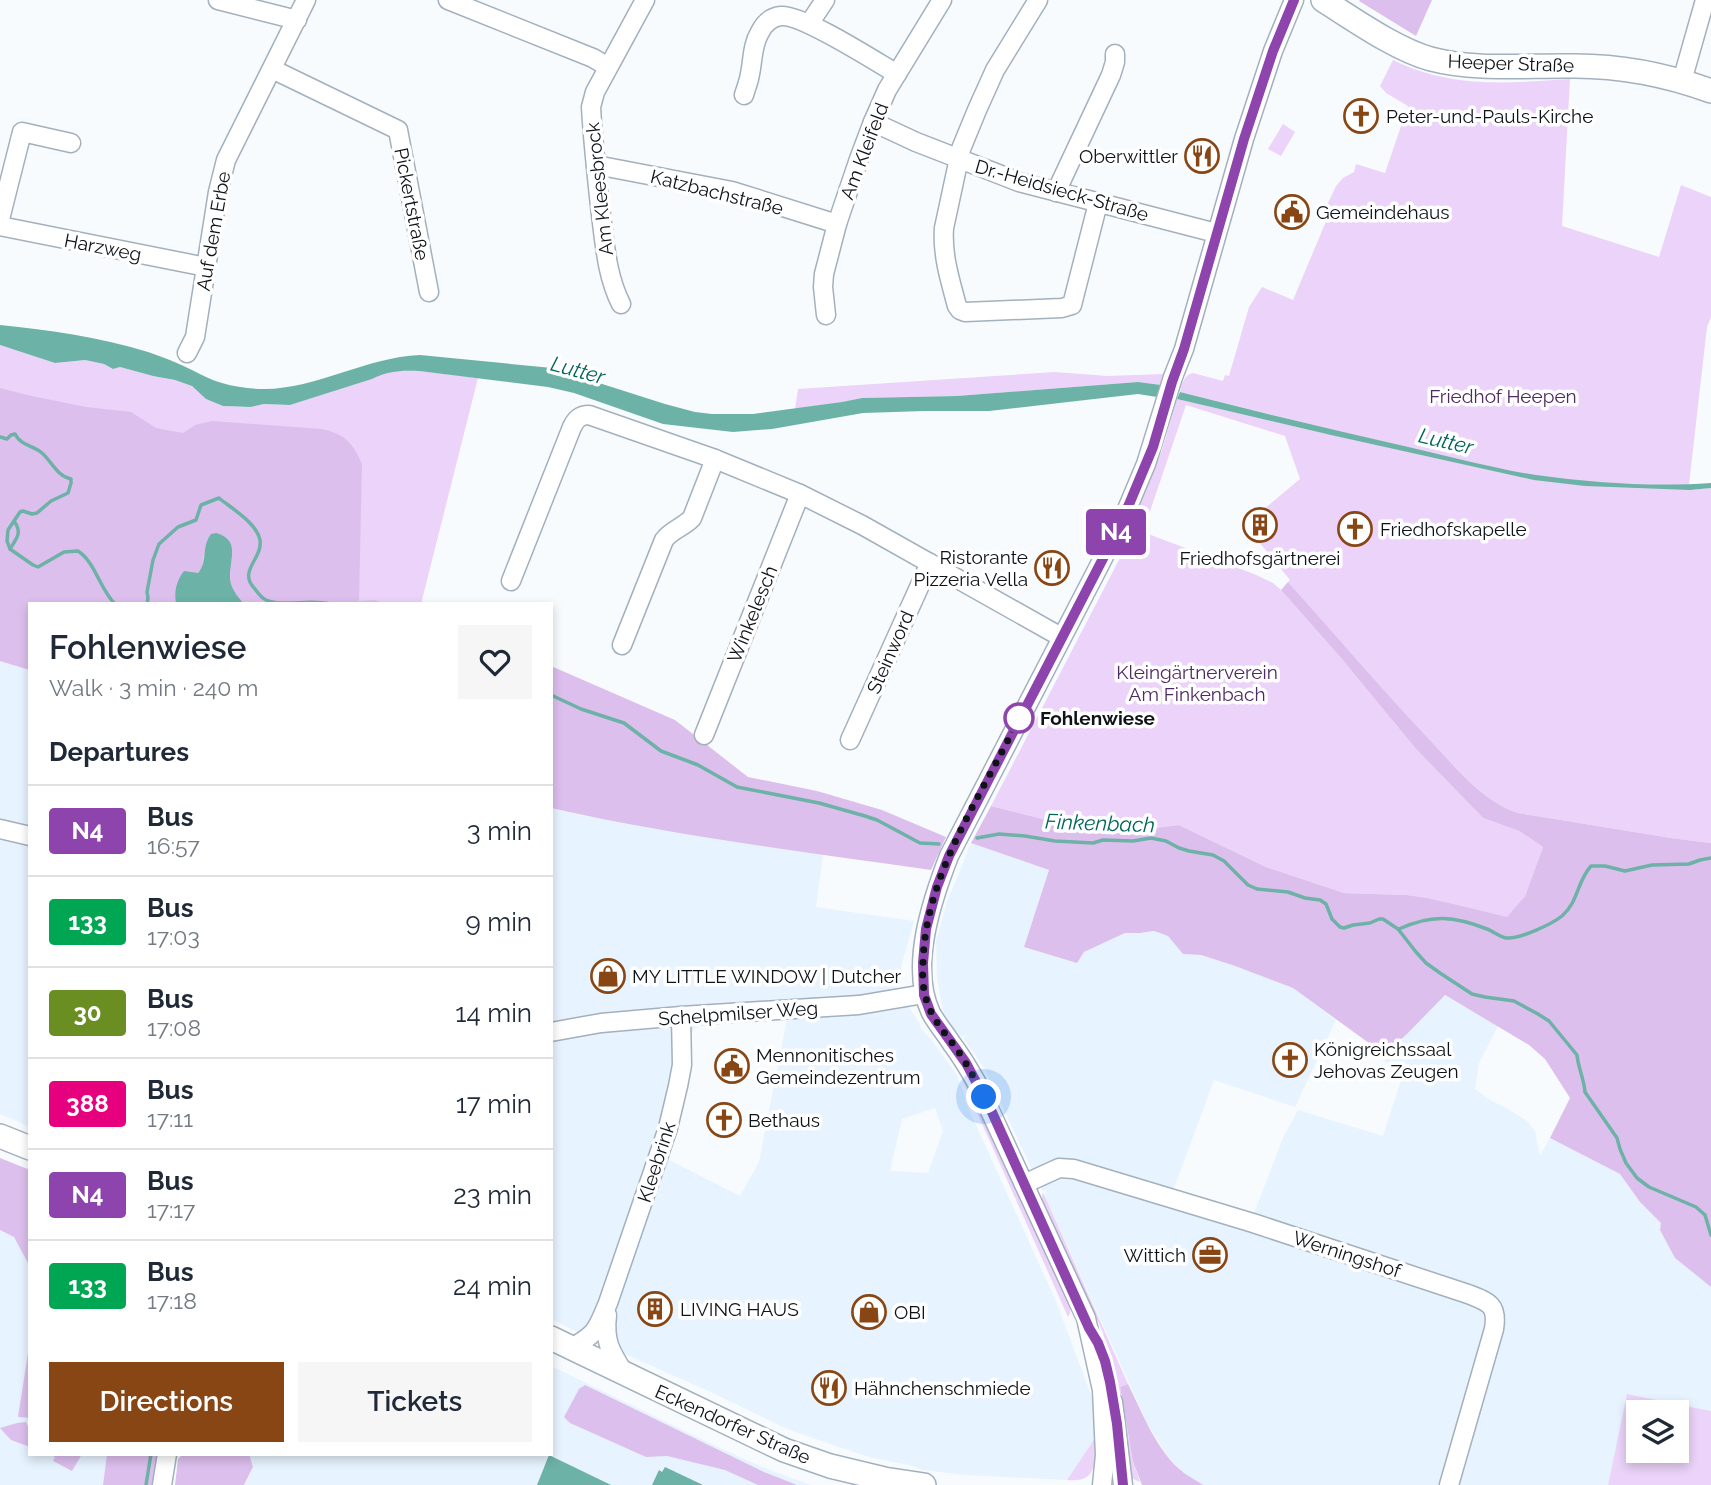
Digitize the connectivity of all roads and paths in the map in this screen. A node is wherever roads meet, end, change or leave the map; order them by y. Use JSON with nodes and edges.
{"nodes":[{"id":1,"x":218,"y":0,"type":"edge"},
{"id":2,"x":306,"y":0,"type":"edge"},
{"id":3,"x":645,"y":0,"type":"edge"},
{"id":4,"x":825,"y":0,"type":"edge"},
{"id":5,"x":942,"y":0,"type":"edge"},
{"id":6,"x":1038,"y":0,"type":"edge"},
{"id":7,"x":1294,"y":0,"type":"edge"},
{"id":8,"x":1323,"y":0,"type":"edge"},
{"id":9,"x":1705,"y":0,"type":"edge"},
{"id":10,"x":458,"y":2,"type":"edge"},
{"id":11,"x":297,"y":20,"type":"junction"},
{"id":12,"x":810,"y":24,"type":"junction"},
{"id":13,"x":1115,"y":54,"type":"dead end"},
{"id":14,"x":608,"y":67,"type":"junction"},
{"id":15,"x":272,"y":69,"type":"junction"},
{"id":16,"x":897,"y":74,"type":"junction"},
{"id":17,"x":1682,"y":81,"type":"junction"},
{"id":18,"x":1711,"y":91,"type":"edge"},
{"id":19,"x":744,"y":95,"type":"dead end"},
{"id":20,"x":873,"y":122,"type":"junction"},
{"id":21,"x":71,"y":143,"type":"dead end"},
{"id":22,"x":958,"y":159,"type":"junction"},
{"id":23,"x":596,"y":165,"type":"junction"},
{"id":24,"x":1056,"y":192,"type":"junction"},
{"id":25,"x":1098,"y":203,"type":"junction"},
{"id":26,"x":0,"y":219,"type":"edge"},
{"id":27,"x":837,"y":224,"type":"junction"},
{"id":28,"x":0,"y":226,"type":"edge"},
{"id":29,"x":1216,"y":233,"type":"junction"},
{"id":30,"x":206,"y":267,"type":"junction"},
{"id":31,"x":429,"y":292,"type":"dead end"},
{"id":32,"x":621,"y":304,"type":"dead end"},
{"id":33,"x":827,"y":315,"type":"dead end"},
{"id":34,"x":187,"y":353,"type":"dead end"},
{"id":35,"x":715,"y":459,"type":"junction"},
{"id":36,"x":800,"y":494,"type":"junction"},
{"id":37,"x":929,"y":563,"type":"junction"},
{"id":38,"x":511,"y":581,"type":"dead end"},
{"id":39,"x":1061,"y":637,"type":"junction"},
{"id":40,"x":622,"y":645,"type":"dead end"},
{"id":41,"x":704,"y":735,"type":"dead end"},
{"id":42,"x":850,"y":740,"type":"dead end"},
{"id":43,"x":0,"y":828,"type":"edge"},
{"id":44,"x":28,"y":835,"type":"edge"},
{"id":45,"x":924,"y":995,"type":"junction"},
{"id":46,"x":681,"y":1016,"type":"junction"},
{"id":47,"x":553,"y":1032,"type":"edge"},
{"id":48,"x":0,"y":1136,"type":"edge"},
{"id":49,"x":28,"y":1147,"type":"edge"},
{"id":50,"x":0,"y":1151,"type":"edge"},
{"id":51,"x":28,"y":1161,"type":"edge"},
{"id":52,"x":1024,"y":1184,"type":"junction"},
{"id":53,"x":608,"y":1303,"type":"junction"},
{"id":54,"x":1089,"y":1328,"type":"junction"},
{"id":55,"x":558,"y":1346,"type":"edge"},
{"id":56,"x":624,"y":1373,"type":"junction"},
{"id":57,"x":167,"y":1456,"type":"edge"},
{"id":58,"x":162,"y":1485,"type":"edge"},
{"id":59,"x":852,"y":1485,"type":"edge"},
{"id":60,"x":924,"y":1485,"type":"edge"},
{"id":61,"x":1102,"y":1485,"type":"edge"},
{"id":62,"x":1123,"y":1485,"type":"edge"},
{"id":63,"x":1449,"y":1485,"type":"edge"}],
"edges":[{"from":1,"to":11,"type":"street"},
{"from":2,"to":11,"type":"street","name":"Auf dem Erbe"},
{"from":3,"to":14,"type":"street","name":"Am Kleesbrock"},
{"from":4,"to":12,"type":"street"},
{"from":5,"to":16,"type":"street","name":"Am Kleifeld"},
{"from":6,"to":22,"type":"street"},
{"from":7,"to":29,"type":"street"},
{"from":8,"to":17,"type":"main road","name":"Heeper Straße"},
{"from":9,"to":17,"type":"street"},
{"from":10,"to":14,"type":"street"},
{"from":11,"to":15,"type":"street","name":"Auf dem Erbe"},
{"from":12,"to":16,"type":"street"},
{"from":12,"to":19,"type":"street"},
{"from":13,"to":24,"type":"street"},
{"from":14,"to":23,"type":"street","name":"Am Kleesbrock"},
{"from":15,"to":30,"type":"street","name":"Auf dem Erbe"},
{"from":15,"to":31,"type":"street","name":"Pickertstraße"},
{"from":16,"to":20,"type":"street","name":"Am Kleifeld"},
{"from":17,"to":18,"type":"main road","name":"Heeper Straße"},
{"from":20,"to":22,"type":"street","name":"Dr.-Heidsieck-Straße"},
{"from":20,"to":27,"type":"street","name":"Am Kleifeld"},
{"from":21,"to":26,"type":"street"},
{"from":22,"to":24,"type":"street","name":"Dr.-Heidsieck-Straße"},
{"from":22,"to":25,"type":"street"},
{"from":23,"to":27,"type":"street","name":"Katzbachstraße"},
{"from":23,"to":32,"type":"street","name":"Am Kleesbrock"},
{"from":24,"to":25,"type":"street","name":"Dr.-Heidsieck-Straße"},
{"from":25,"to":29,"type":"street","name":"Dr.-Heidsieck-Straße"},
{"from":27,"to":33,"type":"street","name":"Am Kleifeld"},
{"from":28,"to":30,"type":"street","name":"Harzweg"},
{"from":29,"to":39,"type":"street"},
{"from":30,"to":34,"type":"street","name":"Auf dem Erbe"},
{"from":35,"to":36,"type":"street"},
{"from":35,"to":38,"type":"street"},
{"from":35,"to":40,"type":"street"},
{"from":36,"to":37,"type":"street"},
{"from":36,"to":41,"type":"street","name":"Winkelesch"},
{"from":37,"to":39,"type":"street"},
{"from":37,"to":42,"type":"street","name":"Steinword"},
{"from":39,"to":45,"type":"street"},
{"from":43,"to":44,"type":"street"},
{"from":45,"to":46,"type":"street","name":"Schelpmilser Weg"},
{"from":45,"to":52,"type":"street"},
{"from":46,"to":47,"type":"street","name":"Schelpmilser Weg"},
{"from":46,"to":53,"type":"street","name":"Kleebrink"},
{"from":48,"to":49,"type":"main road"},
{"from":50,"to":51,"type":"main road"},
{"from":52,"to":54,"type":"street"},
{"from":52,"to":63,"type":"street","name":"Werningshof"},
{"from":53,"to":55,"type":"street","name":"Kleebrink"},
{"from":53,"to":56,"type":"street","name":"Kleebrink"},
{"from":54,"to":61,"type":"street"},
{"from":54,"to":62,"type":"street"},
{"from":55,"to":56,"type":"main road","name":"Eckendorfer Straße"},
{"from":55,"to":59,"type":"main road","name":"Eckendorfer Straße"},
{"from":56,"to":60,"type":"main road","name":"Eckendorfer Straße"},
{"from":57,"to":58,"type":"street"}]}
